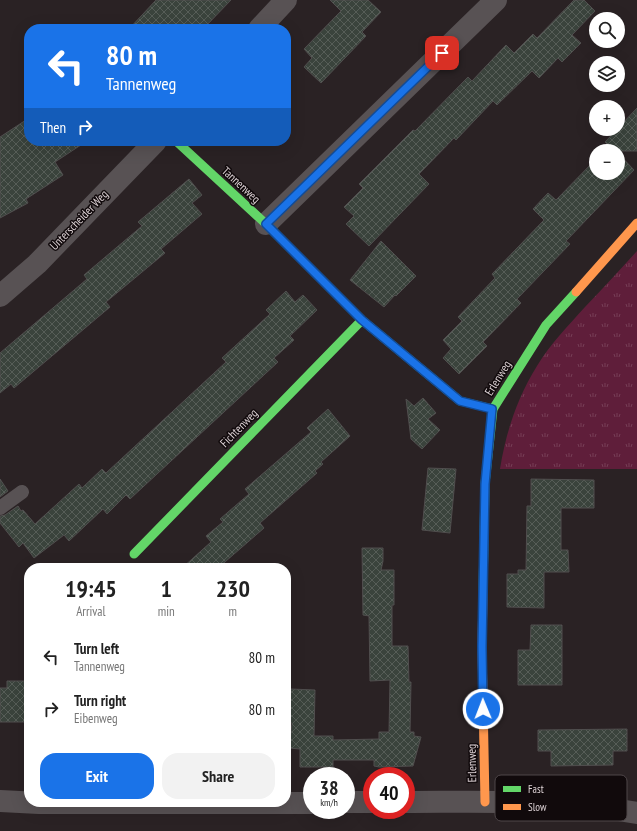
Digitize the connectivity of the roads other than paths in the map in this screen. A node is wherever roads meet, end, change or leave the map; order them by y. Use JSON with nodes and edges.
{"nodes":[{"id":1,"x":286,"y":0,"type":"edge"},
{"id":2,"x":496,"y":0,"type":"edge"},
{"id":3,"x":264,"y":24,"type":"edge"},
{"id":4,"x":151,"y":146,"type":"edge"},
{"id":5,"x":181,"y":146,"type":"edge"},
{"id":6,"x":637,"y":223,"type":"edge"},
{"id":7,"x":266,"y":224,"type":"junction"},
{"id":8,"x":0,"y":296,"type":"edge"},
{"id":9,"x":362,"y":320,"type":"junction"},
{"id":10,"x":492,"y":409,"type":"junction"},
{"id":11,"x":22,"y":492,"type":"dead end"},
{"id":12,"x":0,"y":508,"type":"edge"},
{"id":13,"x":134,"y":554,"type":"dead end"},
{"id":14,"x":0,"y":802,"type":"edge"},
{"id":15,"x":415,"y":802,"type":"edge"},
{"id":16,"x":485,"y":802,"type":"junction"},
{"id":17,"x":495,"y":802,"type":"edge"},
{"id":18,"x":24,"y":803,"type":"edge"},
{"id":19,"x":291,"y":803,"type":"edge"},
{"id":20,"x":303,"y":803,"type":"edge"},
{"id":21,"x":627,"y":812,"type":"edge"},
{"id":22,"x":637,"y":813,"type":"edge"}],
"edges":[{"from":1,"to":3,"type":"street"},
{"from":2,"to":7,"type":"street"},
{"from":4,"to":8,"type":"street","name":"Unterscheider Weg"},
{"from":5,"to":7,"type":"street","name":"Tannenweg"},
{"from":6,"to":10,"type":"street","name":"Erlenweg"},
{"from":7,"to":9,"type":"street","name":"Tannenweg"},
{"from":9,"to":10,"type":"street","name":"Tannenweg"},
{"from":9,"to":13,"type":"street","name":"Fichtenweg"},
{"from":10,"to":16,"type":"street","name":"Erlenweg"},
{"from":11,"to":12,"type":"lane"},
{"from":14,"to":18,"type":"street"},
{"from":15,"to":16,"type":"street"},
{"from":16,"to":17,"type":"street"},
{"from":19,"to":20,"type":"street"},
{"from":21,"to":22,"type":"street"}]}
